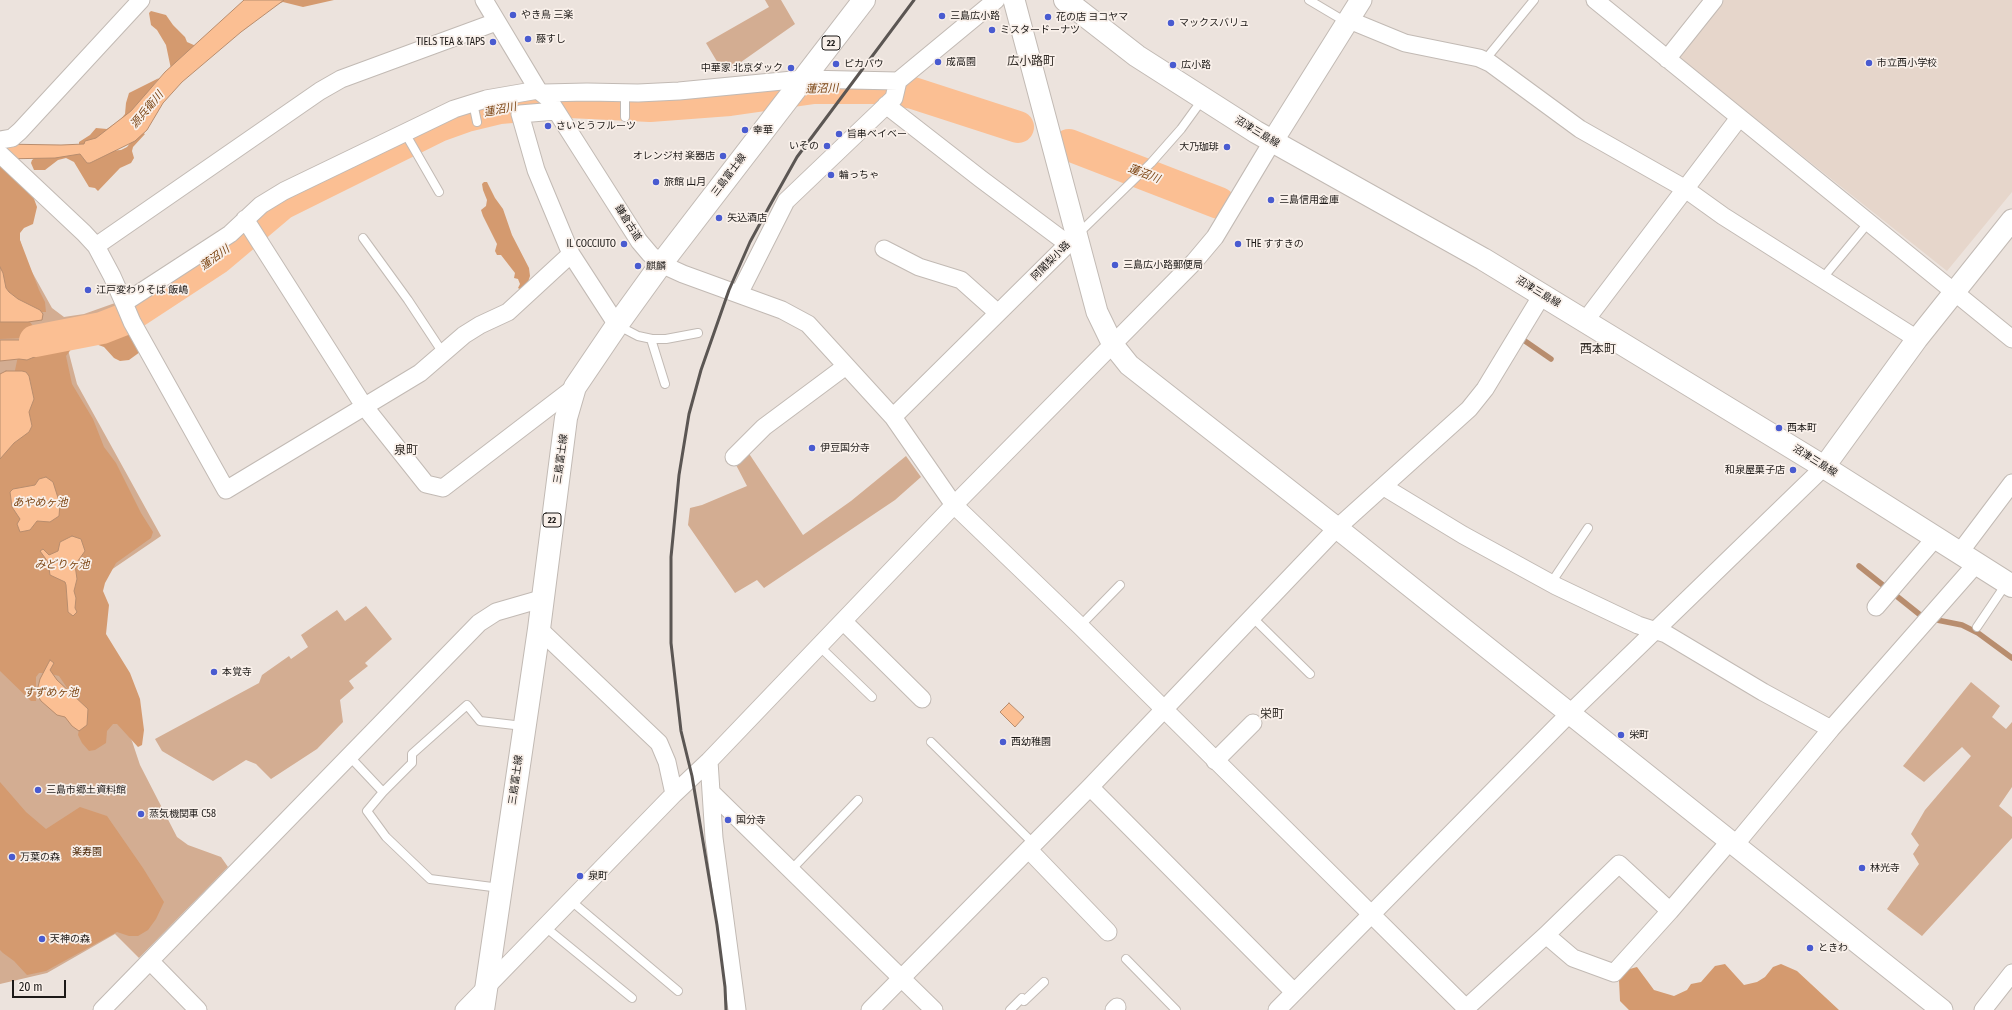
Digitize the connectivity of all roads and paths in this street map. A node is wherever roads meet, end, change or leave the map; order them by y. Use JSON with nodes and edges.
{"nodes":[{"id":1,"x":141,"y":0,"type":"edge"},
{"id":2,"x":484,"y":0,"type":"edge"},
{"id":3,"x":864,"y":0,"type":"edge"},
{"id":4,"x":996,"y":0,"type":"edge"},
{"id":5,"x":1014,"y":0,"type":"edge"},
{"id":6,"x":1065,"y":0,"type":"edge"},
{"id":7,"x":1309,"y":0,"type":"edge"},
{"id":8,"x":1361,"y":0,"type":"edge"},
{"id":9,"x":1534,"y":0,"type":"edge"},
{"id":10,"x":1714,"y":0,"type":"edge"},
{"id":11,"x":1598,"y":1,"type":"edge"},
{"id":12,"x":1348,"y":21,"type":"junction"},
{"id":13,"x":496,"y":22,"type":"junction"},
{"id":14,"x":1667,"y":59,"type":"junction"},
{"id":15,"x":1485,"y":60,"type":"junction"},
{"id":16,"x":796,"y":88,"type":"junction"},
{"id":17,"x":894,"y":93,"type":"junction"},
{"id":18,"x":625,"y":96,"type":"junction"},
{"id":19,"x":1203,"y":99,"type":"junction"},
{"id":20,"x":548,"y":100,"type":"junction"},
{"id":21,"x":625,"y":115,"type":"dead end"},
{"id":22,"x":1739,"y":118,"type":"junction"},
{"id":23,"x":409,"y":138,"type":"junction"},
{"id":24,"x":0,"y":140,"type":"edge"},
{"id":25,"x":1272,"y":142,"type":"junction"},
{"id":26,"x":4,"y":158,"type":"edge"},
{"id":27,"x":1684,"y":188,"type":"junction"},
{"id":28,"x":439,"y":192,"type":"dead end"},
{"id":29,"x":2012,"y":220,"type":"edge"},
{"id":30,"x":1868,"y":222,"type":"junction"},
{"id":31,"x":250,"y":226,"type":"junction"},
{"id":32,"x":363,"y":238,"type":"dead end"},
{"id":33,"x":1072,"y":240,"type":"junction"},
{"id":34,"x":96,"y":246,"type":"junction"},
{"id":35,"x":884,"y":249,"type":"dead end"},
{"id":36,"x":571,"y":254,"type":"junction"},
{"id":37,"x":661,"y":264,"type":"junction"},
{"id":38,"x":1822,"y":278,"type":"junction"},
{"id":39,"x":1954,"y":291,"type":"junction"},
{"id":40,"x":739,"y":294,"type":"junction"},
{"id":41,"x":1542,"y":295,"type":"junction"},
{"id":42,"x":127,"y":312,"type":"junction"},
{"id":43,"x":998,"y":313,"type":"junction"},
{"id":44,"x":1585,"y":321,"type":"junction"},
{"id":45,"x":617,"y":325,"type":"junction"},
{"id":46,"x":698,"y":333,"type":"dead end"},
{"id":47,"x":650,"y":339,"type":"junction"},
{"id":48,"x":1917,"y":339,"type":"junction"},
{"id":49,"x":2012,"y":339,"type":"edge"},
{"id":50,"x":1113,"y":345,"type":"junction"},
{"id":51,"x":443,"y":353,"type":"junction"},
{"id":52,"x":846,"y":366,"type":"junction"},
{"id":53,"x":665,"y":384,"type":"dead end"},
{"id":54,"x":574,"y":387,"type":"junction"},
{"id":55,"x":364,"y":406,"type":"junction"},
{"id":56,"x":893,"y":417,"type":"junction"},
{"id":57,"x":734,"y":457,"type":"dead end"},
{"id":58,"x":1824,"y":467,"type":"junction"},
{"id":59,"x":2012,"y":483,"type":"edge"},
{"id":60,"x":1384,"y":487,"type":"junction"},
{"id":61,"x":954,"y":505,"type":"junction"},
{"id":62,"x":1337,"y":528,"type":"junction"},
{"id":63,"x":1588,"y":528,"type":"dead end"},
{"id":64,"x":1936,"y":537,"type":"junction"},
{"id":65,"x":1968,"y":558,"type":"junction"},
{"id":66,"x":1551,"y":583,"type":"junction"},
{"id":67,"x":2010,"y":584,"type":"edge"},
{"id":68,"x":1120,"y":585,"type":"dead end"},
{"id":69,"x":1885,"y":596,"type":"dead end"},
{"id":70,"x":542,"y":599,"type":"junction"},
{"id":71,"x":1252,"y":617,"type":"junction"},
{"id":72,"x":843,"y":621,"type":"junction"},
{"id":73,"x":1080,"y":626,"type":"junction"},
{"id":74,"x":1977,"y":627,"type":"dead end"},
{"id":75,"x":539,"y":629,"type":"junction"},
{"id":76,"x":1654,"y":631,"type":"junction"},
{"id":77,"x":819,"y":646,"type":"junction"},
{"id":78,"x":1310,"y":674,"type":"dead end"},
{"id":79,"x":872,"y":697,"type":"dead end"},
{"id":80,"x":922,"y":699,"type":"dead end"},
{"id":81,"x":1164,"y":710,"type":"junction"},
{"id":82,"x":1569,"y":714,"type":"junction"},
{"id":83,"x":1253,"y":723,"type":"dead end"},
{"id":84,"x":524,"y":726,"type":"junction"},
{"id":85,"x":1831,"y":729,"type":"junction"},
{"id":86,"x":931,"y":742,"type":"dead end"},
{"id":87,"x":350,"y":757,"type":"junction"},
{"id":88,"x":709,"y":761,"type":"junction"},
{"id":89,"x":1216,"y":761,"type":"junction"},
{"id":90,"x":1090,"y":787,"type":"junction"},
{"id":91,"x":383,"y":792,"type":"junction"},
{"id":92,"x":711,"y":792,"type":"junction"},
{"id":93,"x":674,"y":794,"type":"junction"},
{"id":94,"x":858,"y":800,"type":"dead end"},
{"id":95,"x":1732,"y":844,"type":"junction"},
{"id":96,"x":1031,"y":847,"type":"junction"},
{"id":97,"x":791,"y":870,"type":"junction"},
{"id":98,"x":500,"y":888,"type":"junction"},
{"id":99,"x":570,"y":900,"type":"junction"},
{"id":100,"x":1670,"y":911,"type":"junction"},
{"id":101,"x":1371,"y":914,"type":"junction"},
{"id":102,"x":544,"y":926,"type":"junction"},
{"id":103,"x":1108,"y":932,"type":"dead end"},
{"id":104,"x":1546,"y":935,"type":"junction"},
{"id":105,"x":1126,"y":959,"type":"dead end"},
{"id":106,"x":151,"y":962,"type":"junction"},
{"id":107,"x":2012,"y":973,"type":"edge"},
{"id":108,"x":901,"y":978,"type":"junction"},
{"id":109,"x":1044,"y":982,"type":"dead end"},
{"id":110,"x":678,"y":991,"type":"dead end"},
{"id":111,"x":1294,"y":992,"type":"junction"},
{"id":112,"x":632,"y":998,"type":"dead end"},
{"id":113,"x":484,"y":1000,"type":"edge"},
{"id":114,"x":1466,"y":1009,"type":"edge"},
{"id":115,"x":102,"y":1010,"type":"edge"},
{"id":116,"x":198,"y":1010,"type":"edge"},
{"id":117,"x":464,"y":1010,"type":"edge"},
{"id":118,"x":737,"y":1010,"type":"edge"},
{"id":119,"x":870,"y":1010,"type":"edge"},
{"id":120,"x":934,"y":1010,"type":"edge"},
{"id":121,"x":1010,"y":1010,"type":"edge"},
{"id":122,"x":1176,"y":1010,"type":"edge"},
{"id":123,"x":1277,"y":1010,"type":"edge"},
{"id":124,"x":1942,"y":1010,"type":"edge"},
{"id":125,"x":1984,"y":1010,"type":"edge"}],
"edges":[{"from":1,"to":24,"type":"street"},
{"from":2,"to":13,"type":"street","name":"鎌倉古道"},
{"from":3,"to":16,"type":"main road","name":"三島富士線","number":"22"},
{"from":4,"to":17,"type":"street"},
{"from":5,"to":33,"type":"street"},
{"from":6,"to":19,"type":"main road","name":"沼津三島線"},
{"from":7,"to":12,"type":"lane"},
{"from":8,"to":12,"type":"street"},
{"from":9,"to":15,"type":"lane"},
{"from":10,"to":14,"type":"street"},
{"from":11,"to":14,"type":"street"},
{"from":12,"to":15,"type":"street"},
{"from":12,"to":25,"type":"street"},
{"from":13,"to":20,"type":"street","name":"鎌倉古道"},
{"from":13,"to":34,"type":"street"},
{"from":14,"to":22,"type":"street"},
{"from":15,"to":27,"type":"street"},
{"from":16,"to":17,"type":"street"},
{"from":16,"to":18,"type":"street"},
{"from":16,"to":37,"type":"main road","name":"三島富士線","number":"22"},
{"from":17,"to":33,"type":"street"},
{"from":17,"to":40,"type":"street"},
{"from":18,"to":20,"type":"street"},
{"from":18,"to":21,"type":"lane"},
{"from":19,"to":25,"type":"main road","name":"沼津三島線"},
{"from":19,"to":33,"type":"lane","name":"阿闍梨小路"},
{"from":20,"to":23,"type":"street"},
{"from":20,"to":36,"type":"street"},
{"from":20,"to":37,"type":"street","name":"鎌倉古道"},
{"from":22,"to":27,"type":"street"},
{"from":22,"to":30,"type":"street"},
{"from":23,"to":28,"type":"lane"},
{"from":23,"to":31,"type":"street"},
{"from":25,"to":41,"type":"main road","name":"沼津三島線"},
{"from":25,"to":50,"type":"street"},
{"from":26,"to":34,"type":"street"},
{"from":27,"to":38,"type":"street"},
{"from":27,"to":44,"type":"street"},
{"from":29,"to":39,"type":"street"},
{"from":30,"to":38,"type":"lane"},
{"from":30,"to":39,"type":"street"},
{"from":31,"to":42,"type":"street"},
{"from":31,"to":55,"type":"street"},
{"from":32,"to":51,"type":"lane"},
{"from":33,"to":43,"type":"street","name":"阿闍梨小路"},
{"from":33,"to":50,"type":"street"},
{"from":34,"to":42,"type":"street"},
{"from":35,"to":43,"type":"street"},
{"from":36,"to":45,"type":"street"},
{"from":36,"to":51,"type":"street"},
{"from":37,"to":40,"type":"street","name":"鎌倉古道"},
{"from":37,"to":45,"type":"main road","name":"三島富士線","number":"22"},
{"from":38,"to":48,"type":"street"},
{"from":39,"to":48,"type":"street"},
{"from":39,"to":49,"type":"street"},
{"from":40,"to":52,"type":"street","name":"鎌倉古道"},
{"from":41,"to":44,"type":"main road","name":"沼津三島線"},
{"from":41,"to":60,"type":"street"},
{"from":42,"to":55,"type":"street"},
{"from":43,"to":56,"type":"street","name":"阿闍梨小路"},
{"from":44,"to":58,"type":"main road","name":"沼津三島線"},
{"from":45,"to":47,"type":"lane"},
{"from":45,"to":54,"type":"main road","name":"三島富士線","number":"22"},
{"from":46,"to":47,"type":"lane"},
{"from":47,"to":53,"type":"lane"},
{"from":48,"to":58,"type":"street"},
{"from":50,"to":61,"type":"street"},
{"from":50,"to":62,"type":"street"},
{"from":51,"to":55,"type":"street"},
{"from":52,"to":56,"type":"street","name":"鎌倉古道"},
{"from":52,"to":57,"type":"street"},
{"from":54,"to":55,"type":"street"},
{"from":54,"to":70,"type":"main road","name":"三島富士線","number":"22"},
{"from":56,"to":61,"type":"street","name":"鎌倉古道"},
{"from":58,"to":64,"type":"main road","name":"沼津三島線"},
{"from":58,"to":76,"type":"street"},
{"from":59,"to":65,"type":"street"},
{"from":60,"to":62,"type":"street"},
{"from":60,"to":66,"type":"street"},
{"from":61,"to":72,"type":"street"},
{"from":61,"to":73,"type":"street","name":"鎌倉古道"},
{"from":62,"to":71,"type":"street"},
{"from":62,"to":82,"type":"street"},
{"from":63,"to":66,"type":"lane"},
{"from":64,"to":65,"type":"main road","name":"沼津三島線"},
{"from":64,"to":69,"type":"street"},
{"from":65,"to":67,"type":"main road","name":"沼津三島線"},
{"from":65,"to":85,"type":"street"},
{"from":66,"to":76,"type":"street"},
{"from":67,"to":74,"type":"lane"},
{"from":68,"to":73,"type":"lane"},
{"from":70,"to":75,"type":"main road","name":"三島富士線","number":"22"},
{"from":70,"to":87,"type":"street"},
{"from":71,"to":78,"type":"lane"},
{"from":71,"to":81,"type":"street"},
{"from":72,"to":77,"type":"street"},
{"from":72,"to":80,"type":"street"},
{"from":73,"to":81,"type":"street","name":"鎌倉古道"},
{"from":75,"to":84,"type":"main road","name":"三島富士線","number":"22"},
{"from":75,"to":93,"type":"street"},
{"from":76,"to":82,"type":"street"},
{"from":76,"to":85,"type":"street"},
{"from":77,"to":79,"type":"lane"},
{"from":77,"to":88,"type":"street"},
{"from":81,"to":89,"type":"street","name":"鎌倉古道"},
{"from":81,"to":90,"type":"street"},
{"from":82,"to":95,"type":"street"},
{"from":82,"to":101,"type":"street"},
{"from":83,"to":89,"type":"street"},
{"from":84,"to":91,"type":"lane"},
{"from":84,"to":98,"type":"main road","name":"三島富士線","number":"22"},
{"from":85,"to":95,"type":"street"},
{"from":86,"to":96,"type":"lane"},
{"from":87,"to":91,"type":"lane"},
{"from":87,"to":106,"type":"street"},
{"from":88,"to":92,"type":"street"},
{"from":88,"to":93,"type":"street"},
{"from":89,"to":101,"type":"street","name":"鎌倉古道"},
{"from":90,"to":96,"type":"street"},
{"from":90,"to":111,"type":"street"},
{"from":91,"to":98,"type":"lane"},
{"from":92,"to":97,"type":"street"},
{"from":92,"to":118,"type":"street"},
{"from":93,"to":99,"type":"street"},
{"from":94,"to":97,"type":"lane"},
{"from":95,"to":100,"type":"street"},
{"from":95,"to":124,"type":"street"},
{"from":96,"to":103,"type":"street"},
{"from":96,"to":108,"type":"street"},
{"from":97,"to":108,"type":"street"},
{"from":98,"to":113,"type":"main road","name":"三島富士線","number":"22"},
{"from":99,"to":102,"type":"street"},
{"from":99,"to":110,"type":"lane"},
{"from":100,"to":104,"type":"street"},
{"from":100,"to":104,"type":"street"},
{"from":101,"to":111,"type":"street"},
{"from":101,"to":114,"type":"street","name":"鎌倉古道"},
{"from":102,"to":112,"type":"lane"},
{"from":102,"to":113,"type":"street"},
{"from":104,"to":114,"type":"street"},
{"from":105,"to":122,"type":"lane"},
{"from":106,"to":115,"type":"street"},
{"from":106,"to":116,"type":"street"},
{"from":107,"to":125,"type":"street"},
{"from":108,"to":119,"type":"street"},
{"from":108,"to":120,"type":"street"},
{"from":109,"to":121,"type":"lane"},
{"from":111,"to":123,"type":"street"},
{"from":113,"to":117,"type":"street"}]}
